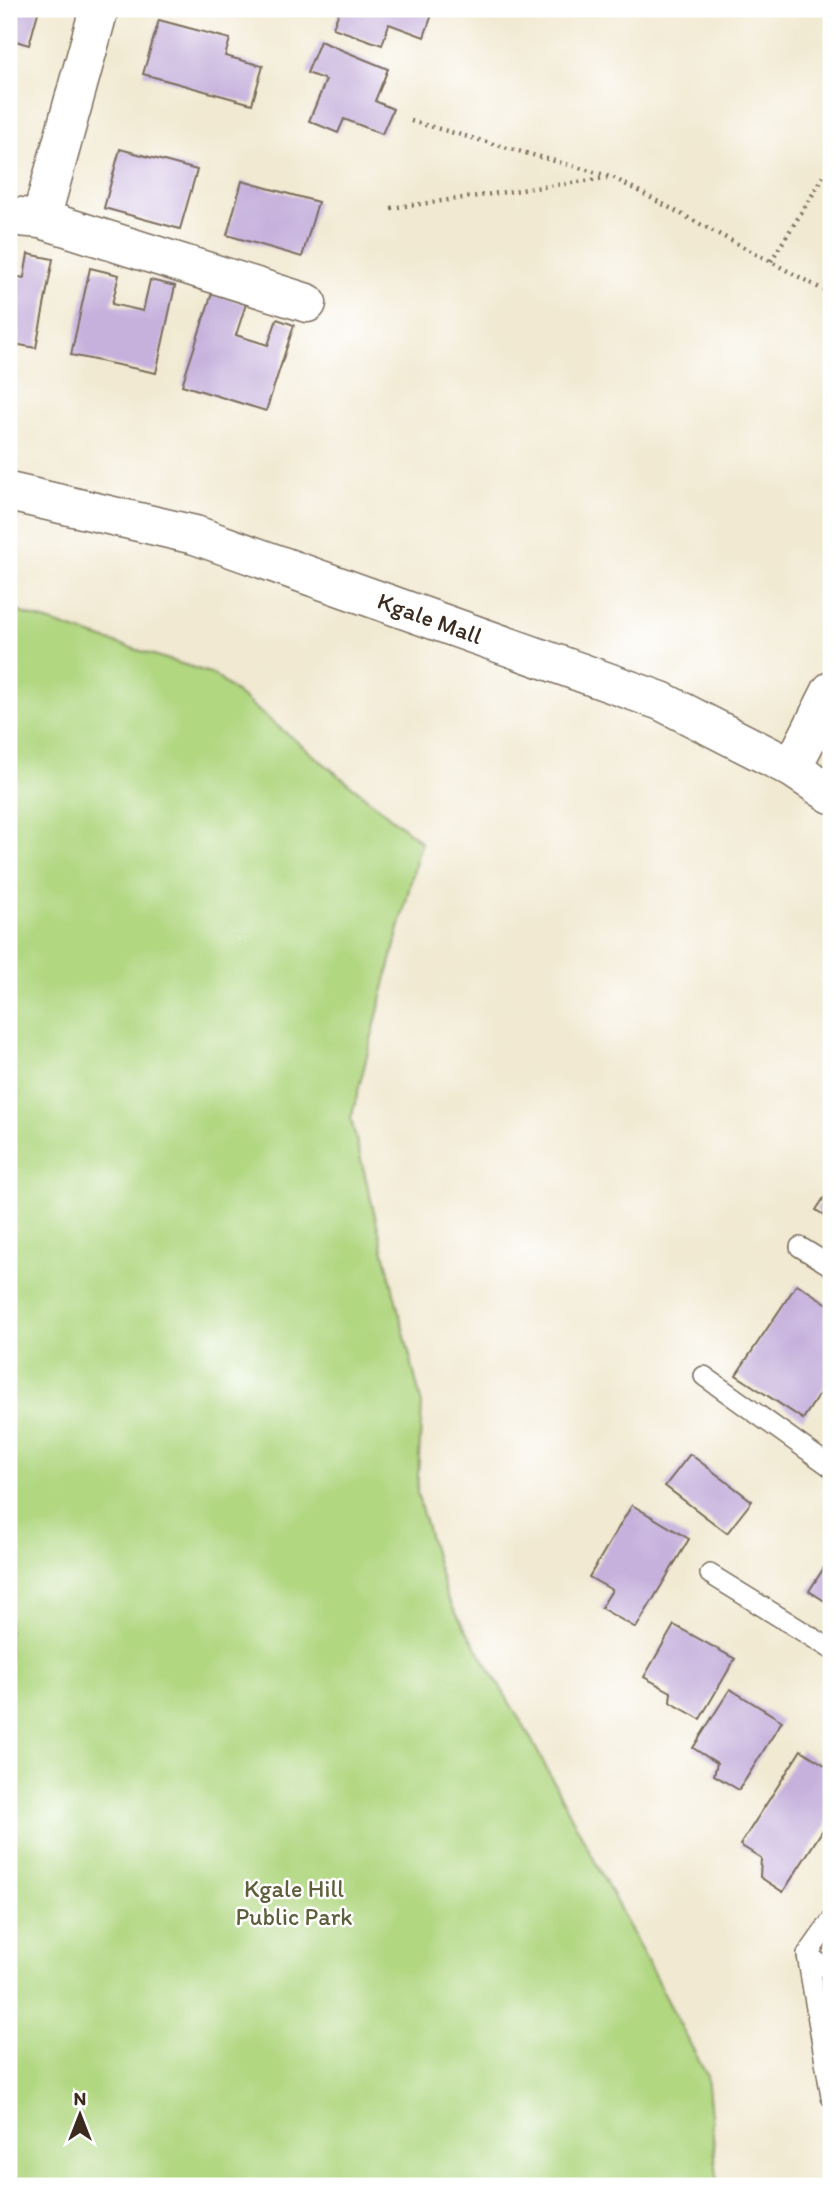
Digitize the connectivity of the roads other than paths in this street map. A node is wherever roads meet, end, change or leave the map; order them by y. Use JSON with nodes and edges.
{"nodes":[{"id":1,"x":99,"y":9,"type":"edge"},
{"id":2,"x":25,"y":218,"type":"edge"},
{"id":3,"x":307,"y":303,"type":"dead end"},
{"id":4,"x":9,"y":492,"type":"edge"},
{"id":5,"x":831,"y":691,"type":"edge"},
{"id":6,"x":792,"y":768,"type":"junction"},
{"id":7,"x":831,"y":794,"type":"edge"},
{"id":8,"x":800,"y":1247,"type":"dead end"},
{"id":9,"x":831,"y":1266,"type":"edge"},
{"id":10,"x":704,"y":1377,"type":"dead end"},
{"id":11,"x":831,"y":1467,"type":"edge"},
{"id":12,"x":710,"y":1574,"type":"dead end"},
{"id":13,"x":831,"y":1649,"type":"edge"},
{"id":14,"x":831,"y":1921,"type":"edge"},
{"id":15,"x":807,"y":1955,"type":"junction"},
{"id":16,"x":831,"y":1971,"type":"edge"},
{"id":17,"x":831,"y":2097,"type":"edge"}],
"edges":[{"from":1,"to":2,"type":"street"},
{"from":2,"to":3,"type":"street"},
{"from":4,"to":6,"type":"street","name":"Kgale Mall"},
{"from":5,"to":6,"type":"street"},
{"from":6,"to":7,"type":"street","name":"Kgale Mall"},
{"from":8,"to":9,"type":"lane"},
{"from":10,"to":11,"type":"lane"},
{"from":12,"to":13,"type":"lane"},
{"from":14,"to":15,"type":"lane"},
{"from":15,"to":16,"type":"lane"},
{"from":15,"to":17,"type":"lane"}]}
